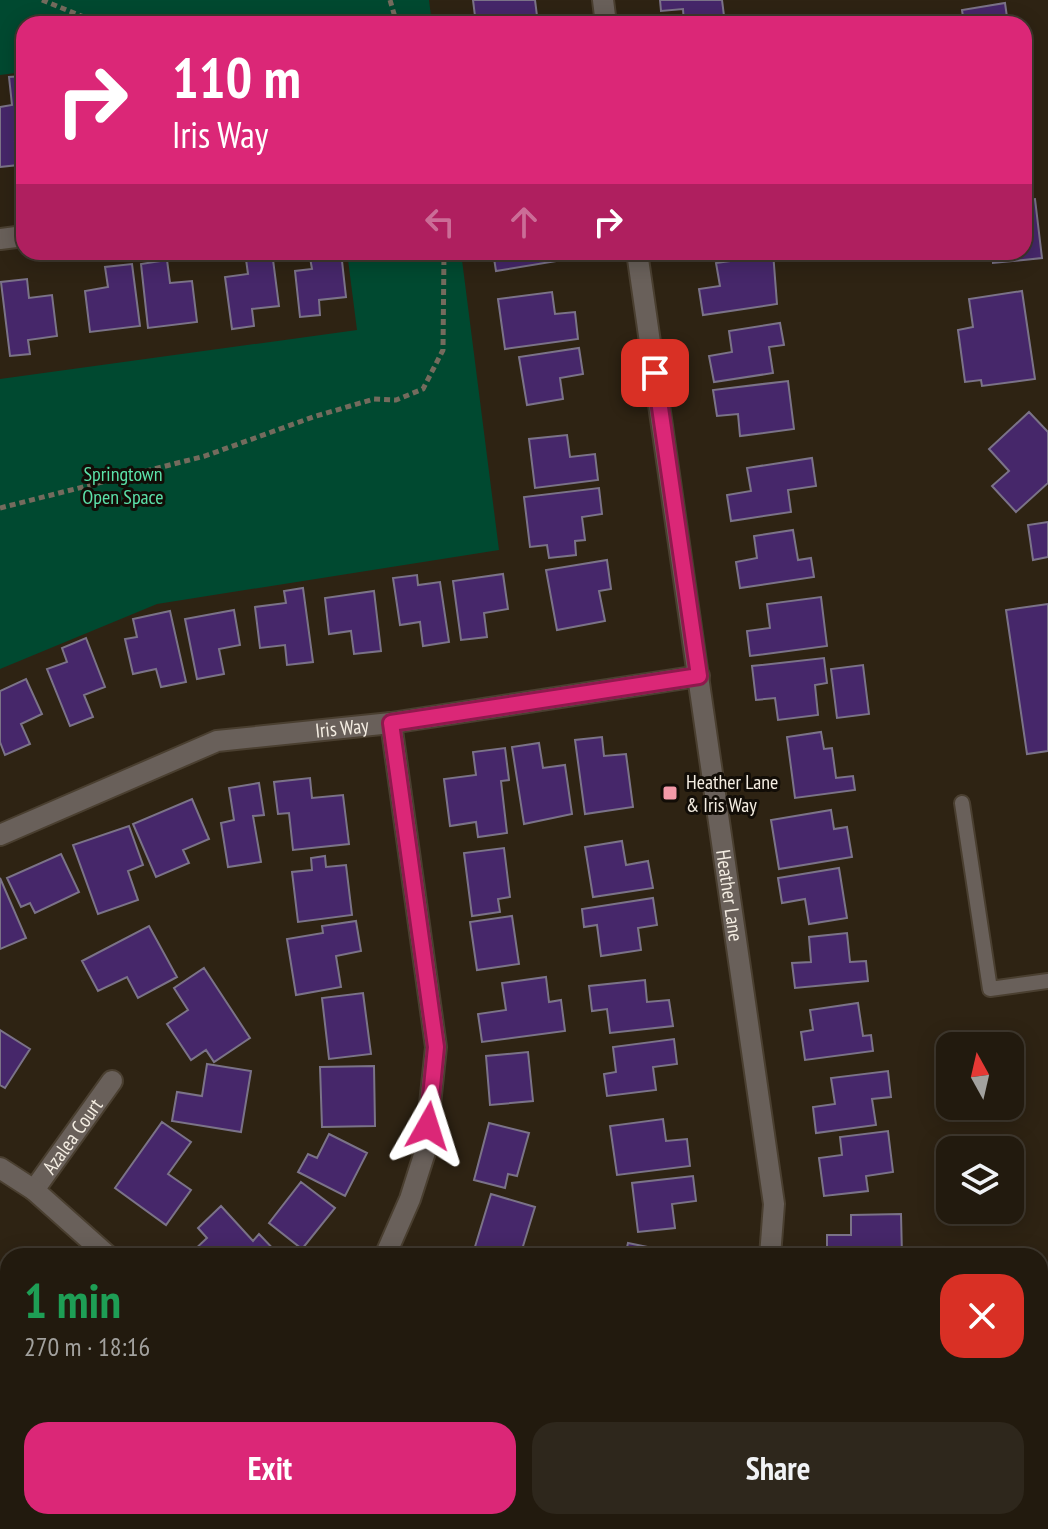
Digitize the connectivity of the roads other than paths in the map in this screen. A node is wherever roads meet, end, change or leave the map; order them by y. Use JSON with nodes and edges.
{"nodes":[{"id":1,"x":638,"y":260,"type":"edge"},
{"id":2,"x":699,"y":676,"type":"junction"},
{"id":3,"x":391,"y":723,"type":"junction"},
{"id":4,"x":962,"y":803,"type":"dead end"},
{"id":5,"x":0,"y":835,"type":"edge"},
{"id":6,"x":1048,"y":981,"type":"edge"},
{"id":7,"x":112,"y":1081,"type":"dead end"},
{"id":8,"x":0,"y":1168,"type":"edge"},
{"id":9,"x":34,"y":1190,"type":"junction"},
{"id":10,"x":99,"y":1248,"type":"edge"},
{"id":11,"x":389,"y":1248,"type":"edge"},
{"id":12,"x":771,"y":1248,"type":"edge"}],
"edges":[{"from":1,"to":2,"type":"street","name":"Heather Lane"},
{"from":2,"to":3,"type":"street","name":"Iris Way"},
{"from":2,"to":12,"type":"street","name":"Heather Lane"},
{"from":3,"to":5,"type":"street","name":"Iris Way"},
{"from":3,"to":11,"type":"street"},
{"from":4,"to":6,"type":"lane"},
{"from":7,"to":9,"type":"street","name":"Azalea Court"},
{"from":8,"to":9,"type":"street"},
{"from":9,"to":10,"type":"street"}]}
